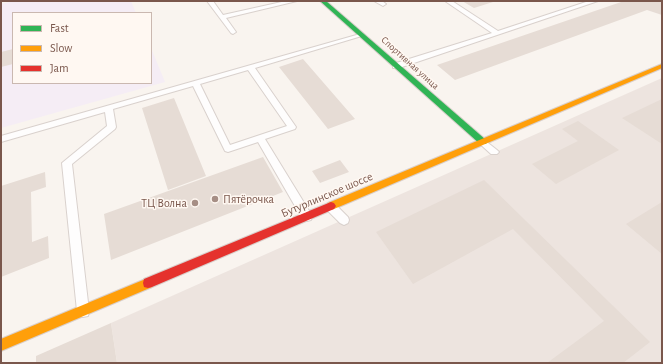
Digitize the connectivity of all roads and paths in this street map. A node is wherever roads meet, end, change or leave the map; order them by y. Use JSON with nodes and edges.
{"nodes":[{"id":1,"x":210,"y":1,"type":"edge"},
{"id":2,"x":294,"y":1,"type":"edge"},
{"id":3,"x":324,"y":1,"type":"edge"},
{"id":4,"x":448,"y":1,"type":"edge"},
{"id":5,"x":595,"y":1,"type":"edge"},
{"id":6,"x":222,"y":17,"type":"junction"},
{"id":7,"x":233,"y":32,"type":"dead end"},
{"id":8,"x":497,"y":33,"type":"junction"},
{"id":9,"x":362,"y":35,"type":"junction"},
{"id":10,"x":396,"y":66,"type":"junction"},
{"id":11,"x":662,"y":66,"type":"edge"},
{"id":12,"x":250,"y":67,"type":"junction"},
{"id":13,"x":195,"y":83,"type":"junction"},
{"id":14,"x":109,"y":108,"type":"junction"},
{"id":15,"x":260,"y":138,"type":"junction"},
{"id":16,"x":1,"y":139,"type":"edge"},
{"id":17,"x":483,"y":142,"type":"junction"},
{"id":18,"x":494,"y":152,"type":"dead end"},
{"id":19,"x":331,"y":206,"type":"junction"},
{"id":20,"x":307,"y":217,"type":"junction"},
{"id":21,"x":344,"y":220,"type":"dead end"},
{"id":22,"x":83,"y":311,"type":"junction"},
{"id":23,"x":1,"y":345,"type":"edge"}],
"edges":[{"from":1,"to":6,"type":"lane"},
{"from":2,"to":6,"type":"lane"},
{"from":3,"to":9,"type":"main road","name":"Спортивная улица"},
{"from":4,"to":8,"type":"lane"},
{"from":5,"to":8,"type":"lane"},
{"from":6,"to":7,"type":"lane"},
{"from":8,"to":10,"type":"lane"},
{"from":9,"to":10,"type":"main road","name":"Спортивная улица"},
{"from":9,"to":12,"type":"lane"},
{"from":10,"to":17,"type":"main road","name":"Спортивная улица"},
{"from":11,"to":17,"type":"main road","name":"Бутурлинское шоссе"},
{"from":12,"to":13,"type":"lane"},
{"from":12,"to":15,"type":"lane"},
{"from":13,"to":14,"type":"lane"},
{"from":13,"to":15,"type":"lane"},
{"from":14,"to":16,"type":"lane"},
{"from":14,"to":22,"type":"lane"},
{"from":15,"to":20,"type":"lane"},
{"from":17,"to":18,"type":"lane"},
{"from":17,"to":19,"type":"main road","name":"Бутурлинское шоссе"},
{"from":19,"to":20,"type":"main road","name":"Бутурлинское шоссе"},
{"from":19,"to":21,"type":"lane"},
{"from":20,"to":22,"type":"main road","name":"Бутурлинское шоссе"},
{"from":22,"to":23,"type":"main road","name":"Бутурлинское шоссе"}]}
